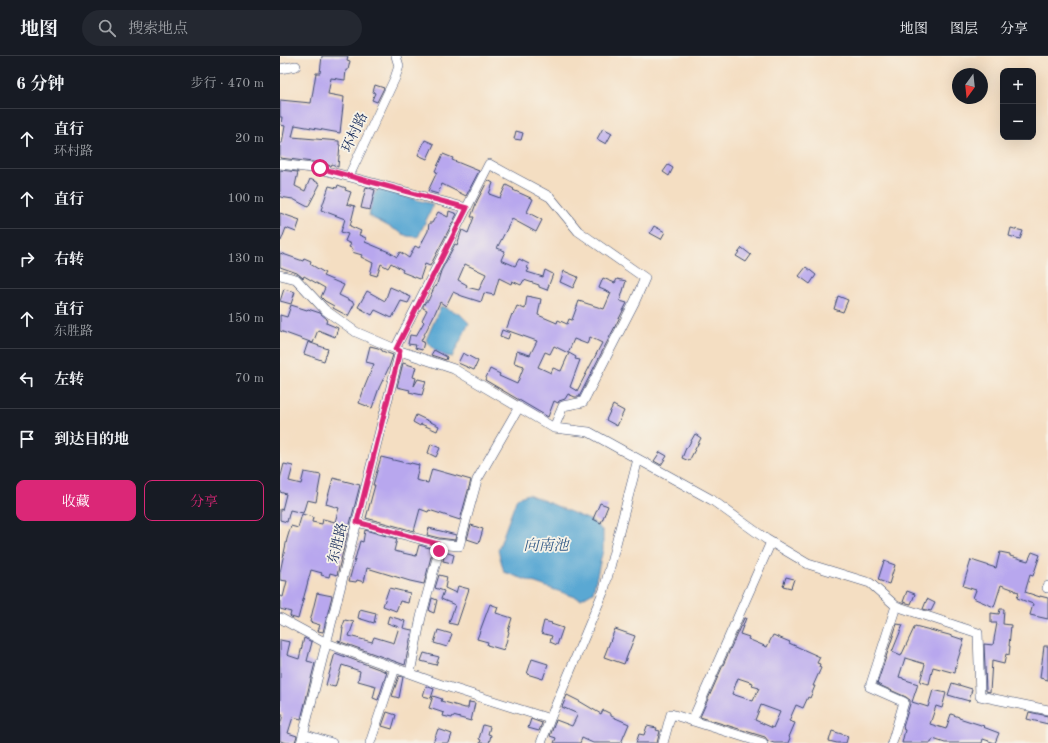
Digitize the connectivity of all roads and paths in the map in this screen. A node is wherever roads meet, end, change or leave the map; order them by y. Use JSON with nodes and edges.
{"nodes":[{"id":1,"x":396,"y":56,"type":"edge"},
{"id":2,"x":296,"y":66,"type":"dead end"},
{"id":3,"x":280,"y":69,"type":"edge"},
{"id":4,"x":280,"y":164,"type":"edge"},
{"id":5,"x":349,"y":176,"type":"junction"},
{"id":6,"x":467,"y":208,"type":"junction"},
{"id":7,"x":280,"y":275,"type":"edge"},
{"id":8,"x":398,"y":350,"type":"junction"},
{"id":9,"x":519,"y":408,"type":"junction"},
{"id":10,"x":554,"y":428,"type":"junction"},
{"id":11,"x":638,"y":459,"type":"junction"},
{"id":12,"x":357,"y":522,"type":"junction"},
{"id":13,"x":771,"y":542,"type":"junction"},
{"id":14,"x":438,"y":544,"type":"junction"},
{"id":15,"x":896,"y":606,"type":"junction"},
{"id":16,"x":280,"y":618,"type":"edge"},
{"id":17,"x":326,"y":643,"type":"junction"},
{"id":18,"x":395,"y":668,"type":"junction"},
{"id":19,"x":410,"y":673,"type":"junction"},
{"id":20,"x":1048,"y":710,"type":"edge"},
{"id":21,"x":550,"y":719,"type":"junction"},
{"id":22,"x":692,"y":721,"type":"junction"},
{"id":23,"x":302,"y":738,"type":"edge"},
{"id":24,"x":332,"y":743,"type":"edge"},
{"id":25,"x":370,"y":743,"type":"edge"},
{"id":26,"x":542,"y":743,"type":"edge"},
{"id":27,"x":663,"y":743,"type":"edge"},
{"id":28,"x":763,"y":743,"type":"edge"},
{"id":29,"x":892,"y":743,"type":"edge"}],
"edges":[{"from":1,"to":5,"type":"street","name":"环村路"},
{"from":2,"to":3,"type":"street"},
{"from":4,"to":5,"type":"street"},
{"from":5,"to":6,"type":"street"},
{"from":6,"to":8,"type":"street","name":"东胜路"},
{"from":6,"to":10,"type":"street","name":"东胜路"},
{"from":7,"to":8,"type":"street"},
{"from":8,"to":9,"type":"street"},
{"from":8,"to":12,"type":"street","name":"东胜路"},
{"from":9,"to":10,"type":"street"},
{"from":9,"to":14,"type":"street"},
{"from":10,"to":11,"type":"street"},
{"from":11,"to":13,"type":"street"},
{"from":11,"to":21,"type":"street"},
{"from":12,"to":14,"type":"street"},
{"from":12,"to":17,"type":"street","name":"东胜路"},
{"from":13,"to":15,"type":"street"},
{"from":13,"to":22,"type":"street"},
{"from":14,"to":19,"type":"street"},
{"from":15,"to":20,"type":"street"},
{"from":15,"to":29,"type":"street"},
{"from":16,"to":17,"type":"street"},
{"from":17,"to":18,"type":"street"},
{"from":17,"to":23,"type":"street","name":"东胜路"},
{"from":18,"to":19,"type":"street"},
{"from":18,"to":25,"type":"street"},
{"from":19,"to":21,"type":"street"},
{"from":21,"to":26,"type":"street"},
{"from":22,"to":27,"type":"street"},
{"from":22,"to":28,"type":"street"},
{"from":23,"to":24,"type":"street"}]}
